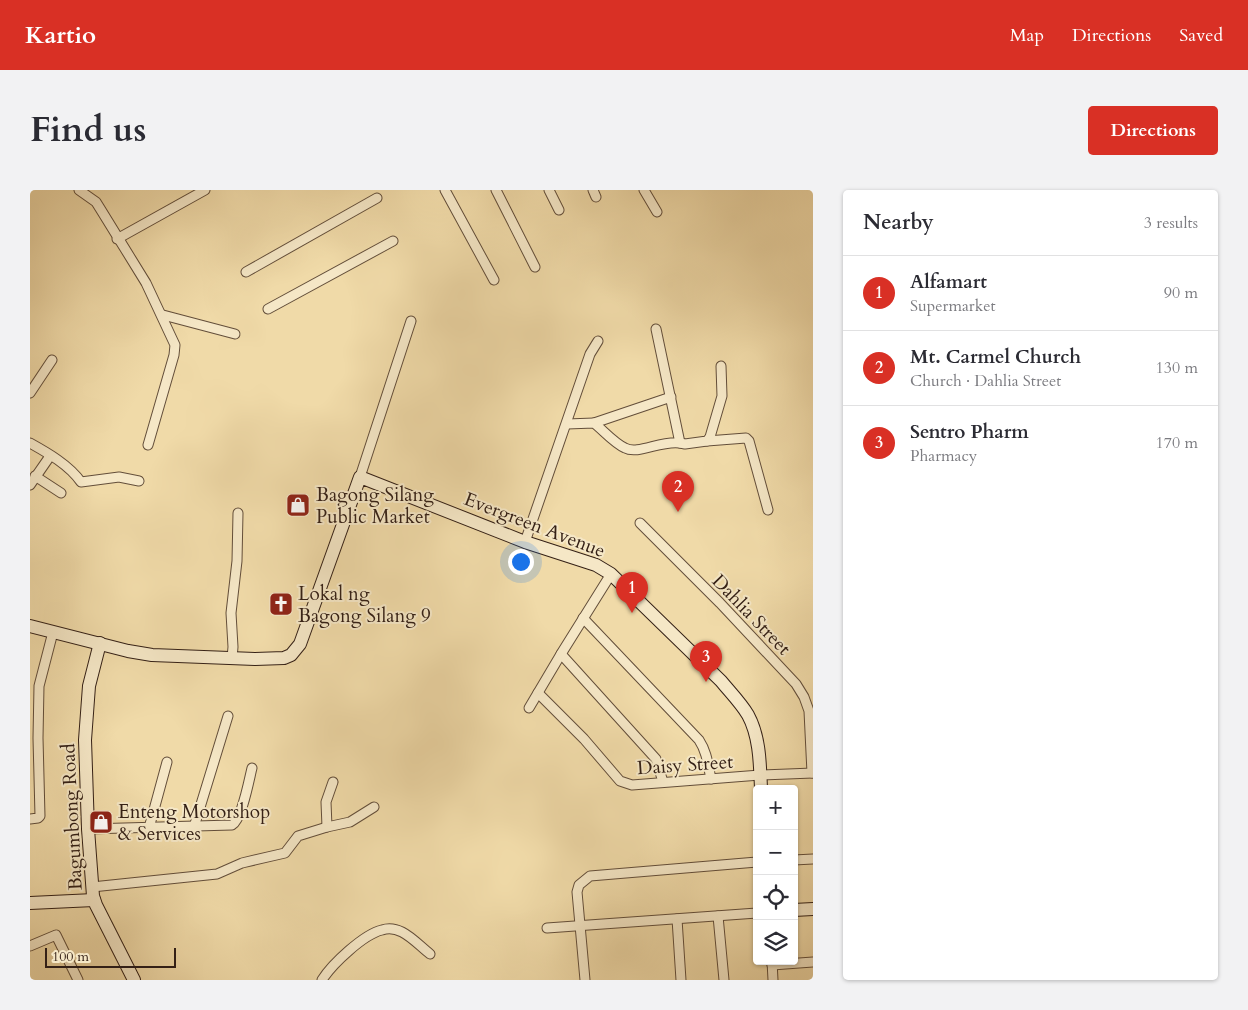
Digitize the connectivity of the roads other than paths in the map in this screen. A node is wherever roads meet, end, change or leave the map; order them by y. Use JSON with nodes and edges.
{"nodes":[{"id":1,"x":79,"y":190,"type":"edge"},
{"id":2,"x":206,"y":190,"type":"edge"},
{"id":3,"x":445,"y":190,"type":"edge"},
{"id":4,"x":496,"y":190,"type":"edge"},
{"id":5,"x":548,"y":190,"type":"edge"},
{"id":6,"x":644,"y":190,"type":"edge"},
{"id":7,"x":378,"y":198,"type":"dead end"},
{"id":8,"x":559,"y":210,"type":"dead end"},
{"id":9,"x":657,"y":212,"type":"dead end"},
{"id":10,"x":117,"y":239,"type":"junction"},
{"id":11,"x":393,"y":241,"type":"dead end"},
{"id":12,"x":535,"y":267,"type":"dead end"},
{"id":13,"x":246,"y":272,"type":"dead end"},
{"id":14,"x":494,"y":280,"type":"dead end"},
{"id":15,"x":268,"y":309,"type":"dead end"},
{"id":16,"x":162,"y":315,"type":"junction"},
{"id":17,"x":410,"y":321,"type":"dead end"},
{"id":18,"x":656,"y":329,"type":"dead end"},
{"id":19,"x":235,"y":334,"type":"dead end"},
{"id":20,"x":598,"y":341,"type":"dead end"},
{"id":21,"x":52,"y":360,"type":"dead end"},
{"id":22,"x":721,"y":366,"type":"dead end"},
{"id":23,"x":30,"y":393,"type":"edge"},
{"id":24,"x":671,"y":397,"type":"junction"},
{"id":25,"x":594,"y":423,"type":"junction"},
{"id":26,"x":567,"y":424,"type":"junction"},
{"id":27,"x":707,"y":441,"type":"junction"},
{"id":28,"x":30,"y":443,"type":"edge"},
{"id":29,"x":680,"y":443,"type":"junction"},
{"id":30,"x":148,"y":445,"type":"dead end"},
{"id":31,"x":49,"y":455,"type":"junction"},
{"id":32,"x":360,"y":477,"type":"junction"},
{"id":33,"x":33,"y":480,"type":"edge"},
{"id":34,"x":139,"y":481,"type":"dead end"},
{"id":35,"x":61,"y":493,"type":"dead end"},
{"id":36,"x":768,"y":510,"type":"dead end"},
{"id":37,"x":238,"y":513,"type":"dead end"},
{"id":38,"x":640,"y":523,"type":"dead end"},
{"id":39,"x":525,"y":542,"type":"junction"},
{"id":40,"x":611,"y":574,"type":"junction"},
{"id":41,"x":583,"y":618,"type":"junction"},
{"id":42,"x":30,"y":626,"type":"edge"},
{"id":43,"x":52,"y":632,"type":"junction"},
{"id":44,"x":100,"y":643,"type":"junction"},
{"id":45,"x":561,"y":654,"type":"junction"},
{"id":46,"x":232,"y":658,"type":"junction"},
{"id":47,"x":538,"y":693,"type":"junction"},
{"id":48,"x":529,"y":708,"type":"dead end"},
{"id":49,"x":228,"y":716,"type":"dead end"},
{"id":50,"x":34,"y":738,"type":"edge"},
{"id":51,"x":167,"y":762,"type":"dead end"},
{"id":52,"x":252,"y":768,"type":"dead end"},
{"id":53,"x":813,"y":773,"type":"edge"},
{"id":54,"x":760,"y":776,"type":"junction"},
{"id":55,"x":711,"y":779,"type":"junction"},
{"id":56,"x":333,"y":782,"type":"dead end"},
{"id":57,"x":663,"y":782,"type":"junction"},
{"id":58,"x":34,"y":783,"type":"edge"},
{"id":59,"x":761,"y":785,"type":"edge"},
{"id":60,"x":374,"y":807,"type":"dead end"},
{"id":61,"x":30,"y":819,"type":"edge"},
{"id":62,"x":194,"y":827,"type":"junction"},
{"id":63,"x":326,"y":827,"type":"junction"},
{"id":64,"x":150,"y":828,"type":"junction"},
{"id":65,"x":88,"y":829,"type":"junction"},
{"id":66,"x":813,"y":859,"type":"edge"},
{"id":67,"x":798,"y":860,"type":"edge"},
{"id":68,"x":753,"y":862,"type":"edge"},
{"id":69,"x":92,"y":887,"type":"junction"},
{"id":70,"x":94,"y":900,"type":"junction"},
{"id":71,"x":30,"y":903,"type":"edge"},
{"id":72,"x":813,"y":909,"type":"edge"},
{"id":73,"x":798,"y":910,"type":"edge"},
{"id":74,"x":753,"y":913,"type":"edge"},
{"id":75,"x":718,"y":916,"type":"junction"},
{"id":76,"x":677,"y":919,"type":"junction"},
{"id":77,"x":581,"y":926,"type":"junction"},
{"id":78,"x":547,"y":928,"type":"dead end"},
{"id":79,"x":30,"y":946,"type":"edge"},
{"id":80,"x":430,"y":954,"type":"dead end"},
{"id":81,"x":798,"y":962,"type":"edge"},
{"id":82,"x":813,"y":962,"type":"edge"},
{"id":83,"x":772,"y":965,"type":"edge"},
{"id":84,"x":78,"y":980,"type":"edge"},
{"id":85,"x":134,"y":980,"type":"edge"},
{"id":86,"x":322,"y":980,"type":"edge"},
{"id":87,"x":585,"y":980,"type":"edge"},
{"id":88,"x":681,"y":980,"type":"edge"},
{"id":89,"x":724,"y":980,"type":"edge"},
{"id":90,"x":773,"y":980,"type":"edge"}],
"edges":[{"from":1,"to":10,"type":"street"},
{"from":2,"to":10,"type":"street"},
{"from":3,"to":14,"type":"street"},
{"from":4,"to":12,"type":"street"},
{"from":5,"to":8,"type":"street"},
{"from":6,"to":9,"type":"street"},
{"from":7,"to":13,"type":"street"},
{"from":10,"to":16,"type":"street"},
{"from":11,"to":15,"type":"street"},
{"from":16,"to":19,"type":"street"},
{"from":16,"to":30,"type":"street"},
{"from":17,"to":32,"type":"street"},
{"from":18,"to":24,"type":"street"},
{"from":20,"to":26,"type":"street"},
{"from":21,"to":23,"type":"street"},
{"from":22,"to":27,"type":"street"},
{"from":24,"to":25,"type":"street"},
{"from":24,"to":29,"type":"street"},
{"from":25,"to":26,"type":"street"},
{"from":25,"to":29,"type":"street"},
{"from":26,"to":39,"type":"street"},
{"from":27,"to":29,"type":"street"},
{"from":27,"to":36,"type":"street"},
{"from":28,"to":31,"type":"street"},
{"from":31,"to":33,"type":"street"},
{"from":31,"to":34,"type":"street"},
{"from":32,"to":39,"type":"street","name":"Evergreen Avenue"},
{"from":32,"to":46,"type":"street"},
{"from":33,"to":35,"type":"street"},
{"from":37,"to":46,"type":"street"},
{"from":38,"to":53,"type":"street","name":"Dahlia Street"},
{"from":39,"to":40,"type":"street","name":"Evergreen Avenue"},
{"from":40,"to":41,"type":"street"},
{"from":40,"to":54,"type":"street","name":"Evergreen Avenue"},
{"from":41,"to":45,"type":"street"},
{"from":41,"to":55,"type":"street"},
{"from":42,"to":43,"type":"street"},
{"from":43,"to":44,"type":"street"},
{"from":43,"to":50,"type":"street"},
{"from":44,"to":46,"type":"street"},
{"from":44,"to":65,"type":"street","name":"Bagumbong Road"},
{"from":45,"to":47,"type":"street"},
{"from":45,"to":57,"type":"street"},
{"from":47,"to":48,"type":"street"},
{"from":47,"to":57,"type":"street","name":"Daisy Street"},
{"from":49,"to":62,"type":"street"},
{"from":50,"to":58,"type":"street"},
{"from":51,"to":64,"type":"street"},
{"from":52,"to":62,"type":"street"},
{"from":53,"to":54,"type":"street","name":"Daisy Street"},
{"from":54,"to":55,"type":"street","name":"Daisy Street"},
{"from":54,"to":59,"type":"street","name":"Evergreen Avenue"},
{"from":55,"to":57,"type":"street","name":"Daisy Street"},
{"from":56,"to":63,"type":"street"},
{"from":58,"to":61,"type":"street"},
{"from":60,"to":63,"type":"street"},
{"from":62,"to":64,"type":"street"},
{"from":63,"to":69,"type":"street"},
{"from":64,"to":65,"type":"street"},
{"from":65,"to":69,"type":"street","name":"Bagumbong Road"},
{"from":66,"to":67,"type":"street"},
{"from":68,"to":77,"type":"street"},
{"from":69,"to":70,"type":"street","name":"Bagumbong Road"},
{"from":70,"to":71,"type":"street"},
{"from":70,"to":85,"type":"street","name":"Bagumbong Road"},
{"from":72,"to":73,"type":"street"},
{"from":74,"to":75,"type":"street"},
{"from":75,"to":76,"type":"street"},
{"from":75,"to":89,"type":"street"},
{"from":76,"to":77,"type":"street"},
{"from":76,"to":88,"type":"street"},
{"from":77,"to":78,"type":"street"},
{"from":77,"to":87,"type":"street"},
{"from":79,"to":84,"type":"street"},
{"from":80,"to":86,"type":"street"},
{"from":81,"to":82,"type":"street"},
{"from":83,"to":90,"type":"street"}]}
